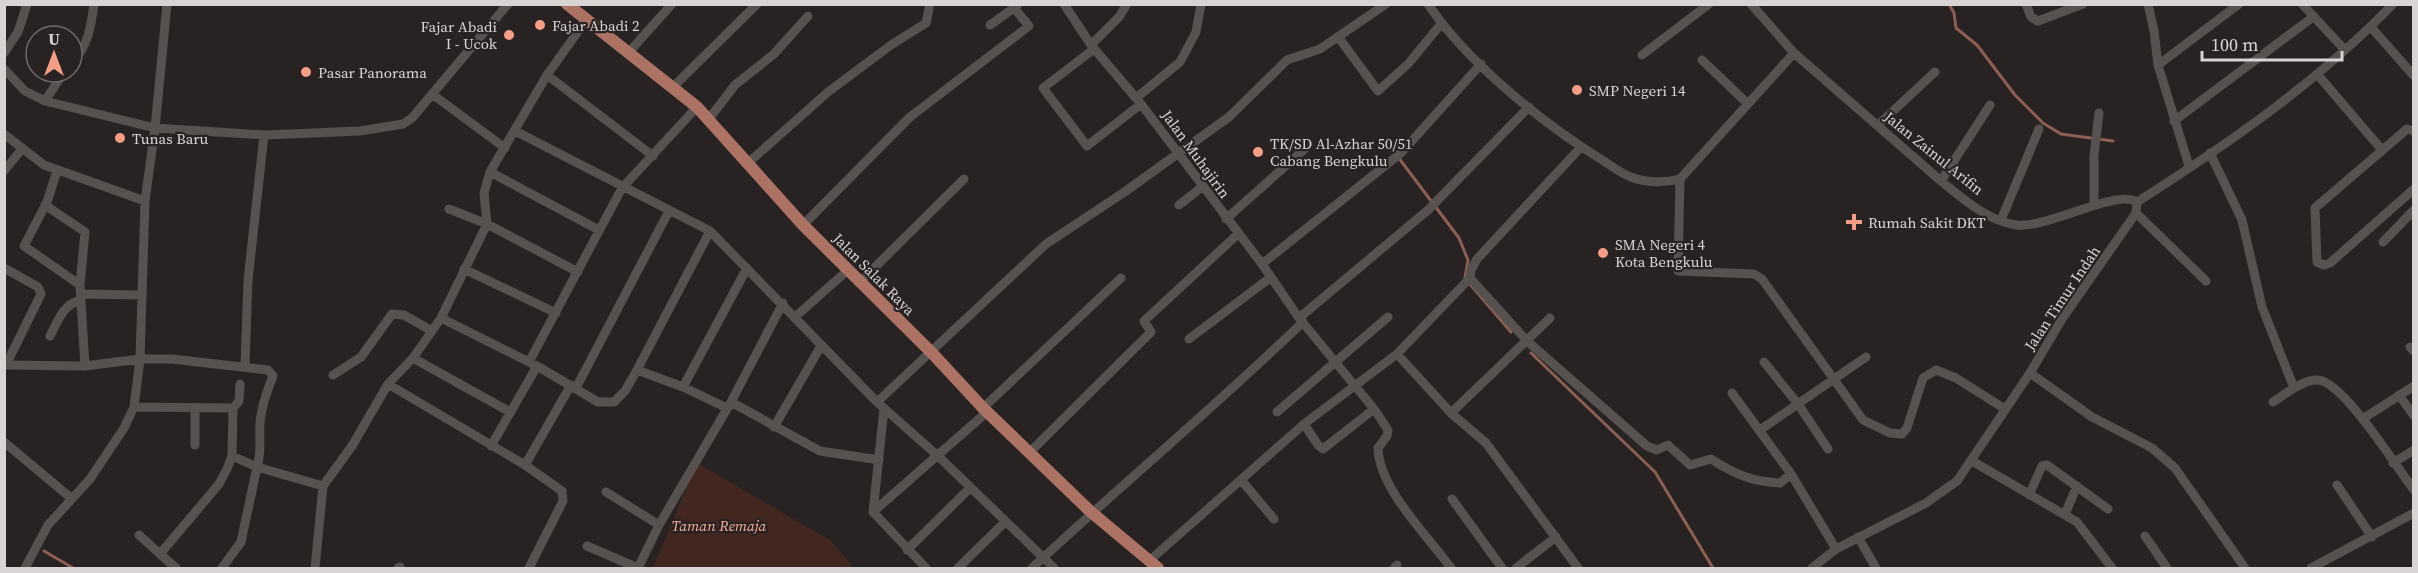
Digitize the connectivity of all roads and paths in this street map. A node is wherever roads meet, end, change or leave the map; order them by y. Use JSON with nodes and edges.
{"nodes":[{"id":1,"x":27,"y":4,"type":"edge"},
{"id":2,"x":94,"y":4,"type":"edge"},
{"id":3,"x":167,"y":4,"type":"edge"},
{"id":4,"x":508,"y":4,"type":"edge"},
{"id":5,"x":567,"y":4,"type":"edge"},
{"id":6,"x":672,"y":4,"type":"edge"},
{"id":7,"x":757,"y":4,"type":"edge"},
{"id":8,"x":930,"y":4,"type":"edge"},
{"id":9,"x":1064,"y":4,"type":"edge"},
{"id":10,"x":1127,"y":4,"type":"edge"},
{"id":11,"x":1201,"y":4,"type":"edge"},
{"id":12,"x":1386,"y":4,"type":"edge"},
{"id":13,"x":1428,"y":4,"type":"edge"},
{"id":14,"x":1709,"y":4,"type":"edge"},
{"id":15,"x":1751,"y":4,"type":"edge"},
{"id":16,"x":2026,"y":4,"type":"edge"},
{"id":17,"x":2083,"y":4,"type":"edge"},
{"id":18,"x":2239,"y":4,"type":"edge"},
{"id":19,"x":2302,"y":4,"type":"edge"},
{"id":20,"x":2393,"y":4,"type":"edge"},
{"id":21,"x":2150,"y":5,"type":"edge"},
{"id":22,"x":1017,"y":6,"type":"edge"},
{"id":23,"x":808,"y":16,"type":"dead end"},
{"id":24,"x":2313,"y":17,"type":"junction"},
{"id":25,"x":586,"y":19,"type":"junction"},
{"id":26,"x":1441,"y":24,"type":"junction"},
{"id":27,"x":990,"y":25,"type":"dead end"},
{"id":28,"x":2371,"y":27,"type":"junction"},
{"id":29,"x":1339,"y":38,"type":"junction"},
{"id":30,"x":84,"y":47,"type":"edge"},
{"id":31,"x":1093,"y":47,"type":"junction"},
{"id":32,"x":2345,"y":50,"type":"junction"},
{"id":33,"x":629,"y":52,"type":"junction"},
{"id":34,"x":4,"y":53,"type":"edge"},
{"id":35,"x":1794,"y":53,"type":"junction"},
{"id":36,"x":1642,"y":55,"type":"dead end"},
{"id":37,"x":1702,"y":60,"type":"dead end"},
{"id":38,"x":1481,"y":64,"type":"junction"},
{"id":39,"x":2158,"y":65,"type":"junction"},
{"id":40,"x":4,"y":69,"type":"edge"},
{"id":41,"x":1935,"y":72,"type":"dead end"},
{"id":42,"x":2317,"y":74,"type":"junction"},
{"id":43,"x":547,"y":75,"type":"junction"},
{"id":44,"x":2414,"y":76,"type":"edge"},
{"id":45,"x":56,"y":84,"type":"edge"},
{"id":46,"x":673,"y":87,"type":"junction"},
{"id":47,"x":432,"y":94,"type":"junction"},
{"id":48,"x":1138,"y":101,"type":"junction"},
{"id":49,"x":45,"y":102,"type":"junction"},
{"id":50,"x":1748,"y":104,"type":"junction"},
{"id":51,"x":1990,"y":105,"type":"dead end"},
{"id":52,"x":697,"y":107,"type":"junction"},
{"id":53,"x":1529,"y":107,"type":"junction"},
{"id":54,"x":2099,"y":112,"type":"dead end"},
{"id":55,"x":708,"y":120,"type":"junction"},
{"id":56,"x":2174,"y":121,"type":"junction"},
{"id":57,"x":1878,"y":125,"type":"junction"},
{"id":58,"x":155,"y":128,"type":"junction"},
{"id":59,"x":2039,"y":129,"type":"dead end"},
{"id":60,"x":515,"y":131,"type":"junction"},
{"id":61,"x":2414,"y":132,"type":"edge"},
{"id":62,"x":4,"y":134,"type":"edge"},
{"id":63,"x":264,"y":135,"type":"junction"},
{"id":64,"x":1308,"y":146,"type":"dead end"},
{"id":65,"x":1581,"y":147,"type":"junction"},
{"id":66,"x":505,"y":148,"type":"junction"},
{"id":67,"x":21,"y":150,"type":"junction"},
{"id":68,"x":2382,"y":150,"type":"junction"},
{"id":69,"x":1179,"y":153,"type":"junction"},
{"id":70,"x":2210,"y":153,"type":"junction"},
{"id":71,"x":653,"y":156,"type":"junction"},
{"id":72,"x":749,"y":162,"type":"junction"},
{"id":73,"x":2188,"y":166,"type":"junction"},
{"id":74,"x":4,"y":171,"type":"edge"},
{"id":75,"x":57,"y":171,"type":"junction"},
{"id":76,"x":490,"y":172,"type":"junction"},
{"id":77,"x":964,"y":179,"type":"dead end"},
{"id":78,"x":1680,"y":179,"type":"junction"},
{"id":79,"x":1941,"y":181,"type":"junction"},
{"id":80,"x":1202,"y":187,"type":"junction"},
{"id":81,"x":622,"y":188,"type":"junction"},
{"id":82,"x":2414,"y":189,"type":"edge"},
{"id":83,"x":145,"y":201,"type":"junction"},
{"id":84,"x":2137,"y":202,"type":"junction"},
{"id":85,"x":45,"y":205,"type":"junction"},
{"id":86,"x":1179,"y":205,"type":"dead end"},
{"id":87,"x":2094,"y":205,"type":"junction"},
{"id":88,"x":449,"y":209,"type":"dead end"},
{"id":89,"x":2414,"y":210,"type":"edge"},
{"id":90,"x":669,"y":211,"type":"junction"},
{"id":91,"x":2136,"y":213,"type":"junction"},
{"id":92,"x":1226,"y":219,"type":"junction"},
{"id":93,"x":2001,"y":220,"type":"junction"},
{"id":94,"x":487,"y":224,"type":"junction"},
{"id":95,"x":803,"y":225,"type":"junction"},
{"id":96,"x":599,"y":230,"type":"junction"},
{"id":97,"x":710,"y":231,"type":"junction"},
{"id":98,"x":1238,"y":234,"type":"junction"},
{"id":99,"x":2383,"y":242,"type":"dead end"},
{"id":100,"x":1262,"y":264,"type":"junction"},
{"id":101,"x":4,"y":268,"type":"edge"},
{"id":102,"x":747,"y":268,"type":"junction"},
{"id":103,"x":464,"y":269,"type":"junction"},
{"id":104,"x":848,"y":270,"type":"junction"},
{"id":105,"x":578,"y":272,"type":"junction"},
{"id":106,"x":1271,"y":277,"type":"junction"},
{"id":107,"x":1121,"y":278,"type":"dead end"},
{"id":108,"x":1469,"y":279,"type":"junction"},
{"id":109,"x":861,"y":281,"type":"junction"},
{"id":110,"x":2206,"y":281,"type":"dead end"},
{"id":111,"x":81,"y":293,"type":"junction"},
{"id":112,"x":141,"y":295,"type":"junction"},
{"id":113,"x":783,"y":303,"type":"junction"},
{"id":114,"x":556,"y":313,"type":"junction"},
{"id":115,"x":795,"y":317,"type":"junction"},
{"id":116,"x":1388,"y":317,"type":"dead end"},
{"id":117,"x":441,"y":318,"type":"junction"},
{"id":118,"x":1550,"y":318,"type":"dead end"},
{"id":119,"x":1301,"y":320,"type":"junction"},
{"id":120,"x":432,"y":331,"type":"junction"},
{"id":121,"x":50,"y":336,"type":"dead end"},
{"id":122,"x":1189,"y":339,"type":"dead end"},
{"id":123,"x":1527,"y":341,"type":"junction"},
{"id":124,"x":820,"y":346,"type":"junction"},
{"id":125,"x":932,"y":352,"type":"junction"},
{"id":126,"x":1397,"y":354,"type":"junction"},
{"id":127,"x":1866,"y":357,"type":"dead end"},
{"id":128,"x":413,"y":358,"type":"junction"},
{"id":129,"x":140,"y":359,"type":"junction"},
{"id":130,"x":1335,"y":362,"type":"junction"},
{"id":131,"x":1764,"y":362,"type":"dead end"},
{"id":132,"x":533,"y":364,"type":"junction"},
{"id":133,"x":5,"y":365,"type":"edge"},
{"id":134,"x":85,"y":366,"type":"junction"},
{"id":135,"x":245,"y":366,"type":"junction"},
{"id":136,"x":637,"y":370,"type":"junction"},
{"id":137,"x":2030,"y":374,"type":"junction"},
{"id":138,"x":333,"y":375,"type":"dead end"},
{"id":139,"x":1835,"y":378,"type":"junction"},
{"id":140,"x":240,"y":384,"type":"dead end"},
{"id":141,"x":388,"y":384,"type":"junction"},
{"id":142,"x":573,"y":386,"type":"junction"},
{"id":143,"x":1353,"y":386,"type":"junction"},
{"id":144,"x":2414,"y":386,"type":"edge"},
{"id":145,"x":683,"y":387,"type":"junction"},
{"id":146,"x":2294,"y":388,"type":"junction"},
{"id":147,"x":1732,"y":393,"type":"dead end"},
{"id":148,"x":2399,"y":395,"type":"junction"},
{"id":149,"x":2273,"y":402,"type":"dead end"},
{"id":150,"x":1798,"y":404,"type":"junction"},
{"id":151,"x":729,"y":405,"type":"junction"},
{"id":152,"x":881,"y":406,"type":"junction"},
{"id":153,"x":134,"y":407,"type":"junction"},
{"id":154,"x":234,"y":408,"type":"junction"},
{"id":155,"x":195,"y":409,"type":"junction"},
{"id":156,"x":1374,"y":409,"type":"junction"},
{"id":157,"x":2005,"y":409,"type":"junction"},
{"id":158,"x":985,"y":410,"type":"junction"},
{"id":159,"x":510,"y":412,"type":"junction"},
{"id":160,"x":1277,"y":412,"type":"dead end"},
{"id":161,"x":1451,"y":413,"type":"junction"},
{"id":162,"x":2414,"y":416,"type":"edge"},
{"id":163,"x":2364,"y":418,"type":"junction"},
{"id":164,"x":1304,"y":424,"type":"junction"},
{"id":165,"x":774,"y":427,"type":"junction"},
{"id":166,"x":1760,"y":430,"type":"junction"},
{"id":167,"x":4,"y":442,"type":"edge"},
{"id":168,"x":195,"y":445,"type":"dead end"},
{"id":169,"x":491,"y":446,"type":"junction"},
{"id":170,"x":1828,"y":449,"type":"dead end"},
{"id":171,"x":2414,"y":450,"type":"edge"},
{"id":172,"x":1029,"y":453,"type":"junction"},
{"id":173,"x":232,"y":456,"type":"junction"},
{"id":174,"x":938,"y":456,"type":"junction"},
{"id":175,"x":879,"y":460,"type":"junction"},
{"id":176,"x":1972,"y":461,"type":"junction"},
{"id":177,"x":2393,"y":463,"type":"junction"},
{"id":178,"x":525,"y":465,"type":"junction"},
{"id":179,"x":257,"y":467,"type":"junction"},
{"id":180,"x":1791,"y":474,"type":"junction"},
{"id":181,"x":1242,"y":481,"type":"junction"},
{"id":182,"x":2337,"y":485,"type":"dead end"},
{"id":183,"x":323,"y":486,"type":"junction"},
{"id":184,"x":2077,"y":486,"type":"junction"},
{"id":185,"x":970,"y":488,"type":"junction"},
{"id":186,"x":2414,"y":490,"type":"edge"},
{"id":187,"x":606,"y":492,"type":"dead end"},
{"id":188,"x":2029,"y":495,"type":"junction"},
{"id":189,"x":71,"y":498,"type":"junction"},
{"id":190,"x":1452,"y":499,"type":"dead end"},
{"id":191,"x":2108,"y":509,"type":"dead end"},
{"id":192,"x":1091,"y":512,"type":"junction"},
{"id":193,"x":873,"y":513,"type":"junction"},
{"id":194,"x":2414,"y":513,"type":"edge"},
{"id":195,"x":2065,"y":514,"type":"junction"},
{"id":196,"x":1274,"y":519,"type":"dead end"},
{"id":197,"x":1005,"y":522,"type":"junction"},
{"id":198,"x":659,"y":525,"type":"junction"},
{"id":199,"x":138,"y":535,"type":"dead end"},
{"id":200,"x":2145,"y":536,"type":"dead end"},
{"id":201,"x":1556,"y":537,"type":"junction"},
{"id":202,"x":1858,"y":537,"type":"junction"},
{"id":203,"x":2372,"y":537,"type":"junction"},
{"id":204,"x":587,"y":546,"type":"dead end"},
{"id":205,"x":1836,"y":549,"type":"junction"},
{"id":206,"x":907,"y":550,"type":"junction"},
{"id":207,"x":160,"y":554,"type":"junction"},
{"id":208,"x":1042,"y":559,"type":"junction"},
{"id":209,"x":1154,"y":565,"type":"edge"},
{"id":210,"x":25,"y":568,"type":"edge"},
{"id":211,"x":176,"y":568,"type":"edge"},
{"id":212,"x":222,"y":568,"type":"edge"},
{"id":213,"x":315,"y":568,"type":"edge"},
{"id":214,"x":529,"y":568,"type":"edge"},
{"id":215,"x":638,"y":568,"type":"edge"},
{"id":216,"x":926,"y":568,"type":"edge"},
{"id":217,"x":958,"y":568,"type":"edge"},
{"id":218,"x":1032,"y":568,"type":"edge"},
{"id":219,"x":1054,"y":568,"type":"edge"},
{"id":220,"x":1451,"y":568,"type":"edge"},
{"id":221,"x":1502,"y":568,"type":"edge"},
{"id":222,"x":1516,"y":568,"type":"edge"},
{"id":223,"x":1578,"y":568,"type":"edge"},
{"id":224,"x":1812,"y":568,"type":"edge"},
{"id":225,"x":1876,"y":568,"type":"edge"},
{"id":226,"x":2112,"y":568,"type":"edge"},
{"id":227,"x":2167,"y":568,"type":"edge"},
{"id":228,"x":2246,"y":568,"type":"edge"},
{"id":229,"x":2311,"y":568,"type":"edge"}],
"edges":[{"from":1,"to":34,"type":"street"},
{"from":2,"to":30,"type":"street"},
{"from":3,"to":58,"type":"street"},
{"from":4,"to":47,"type":"street"},
{"from":5,"to":25,"type":"main road","name":"Jalan Salak Raya"},
{"from":6,"to":33,"type":"street"},
{"from":7,"to":46,"type":"street"},
{"from":8,"to":72,"type":"street"},
{"from":9,"to":31,"type":"street","name":"Jalan Muhajirin"},
{"from":10,"to":31,"type":"street"},
{"from":11,"to":48,"type":"street"},
{"from":12,"to":29,"type":"street"},
{"from":13,"to":26,"type":"street"},
{"from":14,"to":36,"type":"street"},
{"from":15,"to":35,"type":"street","name":"Jalan Zainul Arifin"},
{"from":16,"to":17,"type":"street"},
{"from":18,"to":39,"type":"street"},
{"from":19,"to":24,"type":"street"},
{"from":20,"to":28,"type":"street"},
{"from":21,"to":39,"type":"street"},
{"from":22,"to":27,"type":"street"},
{"from":22,"to":95,"type":"street"},
{"from":23,"to":55,"type":"street"},
{"from":24,"to":32,"type":"street"},
{"from":24,"to":56,"type":"street"},
{"from":25,"to":33,"type":"main road","name":"Jalan Salak Raya"},
{"from":25,"to":43,"type":"street"},
{"from":26,"to":29,"type":"street"},
{"from":26,"to":38,"type":"street"},
{"from":28,"to":32,"type":"street"},
{"from":28,"to":44,"type":"street"},
{"from":29,"to":69,"type":"street"},
{"from":31,"to":48,"type":"street","name":"Jalan Muhajirin"},
{"from":31,"to":48,"type":"street"},
{"from":32,"to":42,"type":"street"},
{"from":33,"to":46,"type":"main road","name":"Jalan Salak Raya"},
{"from":35,"to":50,"type":"street"},
{"from":35,"to":57,"type":"street","name":"Jalan Zainul Arifin"},
{"from":37,"to":50,"type":"street"},
{"from":38,"to":53,"type":"street"},
{"from":38,"to":100,"type":"street"},
{"from":39,"to":56,"type":"street"},
{"from":40,"to":49,"type":"street"},
{"from":41,"to":57,"type":"street"},
{"from":42,"to":68,"type":"street"},
{"from":42,"to":70,"type":"street"},
{"from":43,"to":60,"type":"street"},
{"from":43,"to":71,"type":"street"},
{"from":45,"to":49,"type":"street"},
{"from":46,"to":52,"type":"main road","name":"Jalan Salak Raya"},
{"from":47,"to":63,"type":"street"},
{"from":47,"to":66,"type":"street"},
{"from":48,"to":69,"type":"street","name":"Jalan Muhajirin"},
{"from":49,"to":58,"type":"street"},
{"from":50,"to":78,"type":"street"},
{"from":51,"to":79,"type":"street"},
{"from":52,"to":55,"type":"main road","name":"Jalan Salak Raya"},
{"from":52,"to":71,"type":"street"},
{"from":53,"to":65,"type":"street"},
{"from":53,"to":119,"type":"street"},
{"from":54,"to":87,"type":"street"},
{"from":55,"to":72,"type":"main road","name":"Jalan Salak Raya"},
{"from":56,"to":73,"type":"street"},
{"from":57,"to":79,"type":"street","name":"Jalan Zainul Arifin"},
{"from":58,"to":63,"type":"street"},
{"from":58,"to":83,"type":"street"},
{"from":59,"to":93,"type":"street"},
{"from":60,"to":66,"type":"street"},
{"from":60,"to":81,"type":"street"},
{"from":61,"to":68,"type":"street"},
{"from":62,"to":67,"type":"street"},
{"from":63,"to":135,"type":"street"},
{"from":64,"to":92,"type":"street"},
{"from":65,"to":78,"type":"street"},
{"from":65,"to":108,"type":"street"},
{"from":66,"to":76,"type":"street"},
{"from":67,"to":74,"type":"street"},
{"from":67,"to":75,"type":"street"},
{"from":68,"to":82,"type":"street"},
{"from":69,"to":80,"type":"street","name":"Jalan Muhajirin"},
{"from":69,"to":125,"type":"street"},
{"from":70,"to":73,"type":"street"},
{"from":70,"to":146,"type":"street"},
{"from":71,"to":81,"type":"street"},
{"from":72,"to":95,"type":"main road","name":"Jalan Salak Raya"},
{"from":73,"to":84,"type":"street"},
{"from":75,"to":83,"type":"street"},
{"from":75,"to":85,"type":"street"},
{"from":76,"to":94,"type":"street"},
{"from":76,"to":96,"type":"street"},
{"from":77,"to":109,"type":"street"},
{"from":78,"to":139,"type":"street"},
{"from":79,"to":93,"type":"street","name":"Jalan Zainul Arifin"},
{"from":80,"to":86,"type":"street"},
{"from":80,"to":92,"type":"street","name":"Jalan Muhajirin"},
{"from":81,"to":90,"type":"street"},
{"from":81,"to":96,"type":"street"},
{"from":83,"to":112,"type":"street"},
{"from":84,"to":87,"type":"street","name":"Jalan Zainul Arifin"},
{"from":84,"to":91,"type":"street","name":"Jalan Timur Indah"},
{"from":85,"to":111,"type":"street"},
{"from":85,"to":111,"type":"street"},
{"from":87,"to":93,"type":"street","name":"Jalan Zainul Arifin"},
{"from":88,"to":94,"type":"street"},
{"from":89,"to":99,"type":"street"},
{"from":90,"to":97,"type":"street"},
{"from":90,"to":142,"type":"street"},
{"from":91,"to":110,"type":"street"},
{"from":91,"to":137,"type":"street","name":"Jalan Timur Indah"},
{"from":92,"to":98,"type":"street","name":"Jalan Muhajirin"},
{"from":94,"to":103,"type":"street"},
{"from":94,"to":105,"type":"street"},
{"from":95,"to":104,"type":"main road","name":"Jalan Salak Raya"},
{"from":96,"to":105,"type":"street"},
{"from":97,"to":102,"type":"street"},
{"from":97,"to":136,"type":"street"},
{"from":98,"to":100,"type":"street","name":"Jalan Muhajirin"},
{"from":98,"to":172,"type":"street"},
{"from":100,"to":106,"type":"street","name":"Jalan Muhajirin"},
{"from":101,"to":133,"type":"street"},
{"from":102,"to":113,"type":"street"},
{"from":102,"to":145,"type":"street"},
{"from":103,"to":114,"type":"street"},
{"from":103,"to":117,"type":"street"},
{"from":104,"to":109,"type":"main road","name":"Jalan Salak Raya"},
{"from":104,"to":115,"type":"street"},
{"from":105,"to":114,"type":"street"},
{"from":106,"to":119,"type":"street","name":"Jalan Muhajirin"},
{"from":106,"to":122,"type":"street"},
{"from":107,"to":158,"type":"street"},
{"from":108,"to":123,"type":"street"},
{"from":108,"to":126,"type":"street"},
{"from":109,"to":125,"type":"main road","name":"Jalan Salak Raya"},
{"from":111,"to":112,"type":"street"},
{"from":111,"to":121,"type":"street"},
{"from":111,"to":134,"type":"street"},
{"from":112,"to":129,"type":"street"},
{"from":113,"to":115,"type":"street"},
{"from":113,"to":151,"type":"street"},
{"from":114,"to":132,"type":"street"},
{"from":115,"to":124,"type":"street"},
{"from":116,"to":130,"type":"street"},
{"from":117,"to":120,"type":"street"},
{"from":117,"to":132,"type":"street"},
{"from":118,"to":123,"type":"street"},
{"from":119,"to":130,"type":"street","name":"Jalan Muhajirin"},
{"from":119,"to":192,"type":"street"},
{"from":120,"to":128,"type":"street"},
{"from":120,"to":138,"type":"street"},
{"from":123,"to":161,"type":"street"},
{"from":123,"to":180,"type":"street"},
{"from":124,"to":152,"type":"street"},
{"from":124,"to":165,"type":"street"},
{"from":125,"to":152,"type":"street"},
{"from":125,"to":158,"type":"main road","name":"Jalan Salak Raya"},
{"from":126,"to":143,"type":"street"},
{"from":126,"to":161,"type":"street"},
{"from":127,"to":139,"type":"street"},
{"from":128,"to":141,"type":"street"},
{"from":128,"to":159,"type":"street"},
{"from":129,"to":134,"type":"street"},
{"from":129,"to":135,"type":"street"},
{"from":129,"to":153,"type":"street"},
{"from":130,"to":143,"type":"street","name":"Jalan Muhajirin"},
{"from":130,"to":160,"type":"street"},
{"from":131,"to":150,"type":"street"},
{"from":132,"to":142,"type":"street"},
{"from":132,"to":159,"type":"street"},
{"from":133,"to":134,"type":"street"},
{"from":135,"to":179,"type":"street"},
{"from":136,"to":142,"type":"street"},
{"from":136,"to":145,"type":"street"},
{"from":137,"to":157,"type":"street","name":"Jalan Timur Indah"},
{"from":137,"to":228,"type":"street"},
{"from":139,"to":150,"type":"street"},
{"from":139,"to":157,"type":"street"},
{"from":140,"to":154,"type":"street"},
{"from":141,"to":169,"type":"street"},
{"from":141,"to":183,"type":"street"},
{"from":142,"to":178,"type":"street"},
{"from":143,"to":156,"type":"street","name":"Jalan Muhajirin"},
{"from":143,"to":164,"type":"street"},
{"from":144,"to":148,"type":"street"},
{"from":145,"to":151,"type":"street"},
{"from":146,"to":149,"type":"street"},
{"from":146,"to":163,"type":"street"},
{"from":147,"to":166,"type":"street"},
{"from":148,"to":162,"type":"street"},
{"from":148,"to":163,"type":"street"},
{"from":150,"to":166,"type":"street"},
{"from":150,"to":170,"type":"street"},
{"from":151,"to":165,"type":"street"},
{"from":151,"to":198,"type":"street"},
{"from":152,"to":174,"type":"street"},
{"from":152,"to":175,"type":"street"},
{"from":153,"to":155,"type":"street"},
{"from":153,"to":189,"type":"street"},
{"from":154,"to":155,"type":"street"},
{"from":154,"to":173,"type":"street"},
{"from":155,"to":168,"type":"street"},
{"from":156,"to":164,"type":"street"},
{"from":156,"to":220,"type":"street","name":"Jalan Muhajirin"},
{"from":157,"to":176,"type":"street","name":"Jalan Timur Indah"},
{"from":158,"to":172,"type":"main road","name":"Jalan Salak Raya"},
{"from":158,"to":174,"type":"street"},
{"from":159,"to":169,"type":"street"},
{"from":161,"to":201,"type":"street"},
{"from":163,"to":177,"type":"street"},
{"from":164,"to":181,"type":"street"},
{"from":165,"to":175,"type":"street"},
{"from":166,"to":180,"type":"street"},
{"from":167,"to":189,"type":"street"},
{"from":169,"to":178,"type":"street"},
{"from":171,"to":177,"type":"street"},
{"from":172,"to":192,"type":"main road","name":"Jalan Salak Raya"},
{"from":173,"to":179,"type":"street"},
{"from":173,"to":207,"type":"street"},
{"from":174,"to":185,"type":"street"},
{"from":174,"to":193,"type":"street"},
{"from":175,"to":193,"type":"street"},
{"from":176,"to":188,"type":"street"},
{"from":176,"to":202,"type":"street","name":"Jalan Timur Indah"},
{"from":177,"to":186,"type":"street"},
{"from":178,"to":214,"type":"street"},
{"from":179,"to":183,"type":"street"},
{"from":179,"to":212,"type":"street"},
{"from":180,"to":205,"type":"street"},
{"from":181,"to":196,"type":"street"},
{"from":181,"to":209,"type":"street"},
{"from":182,"to":203,"type":"street"},
{"from":183,"to":213,"type":"street"},
{"from":184,"to":188,"type":"street"},
{"from":184,"to":191,"type":"street"},
{"from":184,"to":195,"type":"street"},
{"from":185,"to":197,"type":"street"},
{"from":185,"to":206,"type":"street"},
{"from":187,"to":198,"type":"street"},
{"from":188,"to":195,"type":"street"},
{"from":189,"to":210,"type":"street"},
{"from":190,"to":221,"type":"street"},
{"from":192,"to":208,"type":"street"},
{"from":192,"to":209,"type":"main road","name":"Jalan Salak Raya"},
{"from":193,"to":206,"type":"street"},
{"from":194,"to":203,"type":"street"},
{"from":195,"to":226,"type":"street"},
{"from":197,"to":208,"type":"street"},
{"from":197,"to":217,"type":"street"},
{"from":198,"to":215,"type":"street"},
{"from":199,"to":207,"type":"street"},
{"from":200,"to":227,"type":"street"},
{"from":201,"to":222,"type":"street"},
{"from":201,"to":223,"type":"street"},
{"from":202,"to":205,"type":"street","name":"Jalan Timur Indah"},
{"from":202,"to":225,"type":"street"},
{"from":203,"to":229,"type":"street"},
{"from":204,"to":215,"type":"street"},
{"from":205,"to":224,"type":"street","name":"Jalan Timur Indah"},
{"from":206,"to":216,"type":"street"},
{"from":207,"to":211,"type":"street"},
{"from":208,"to":218,"type":"street"},
{"from":208,"to":219,"type":"street"}]}
